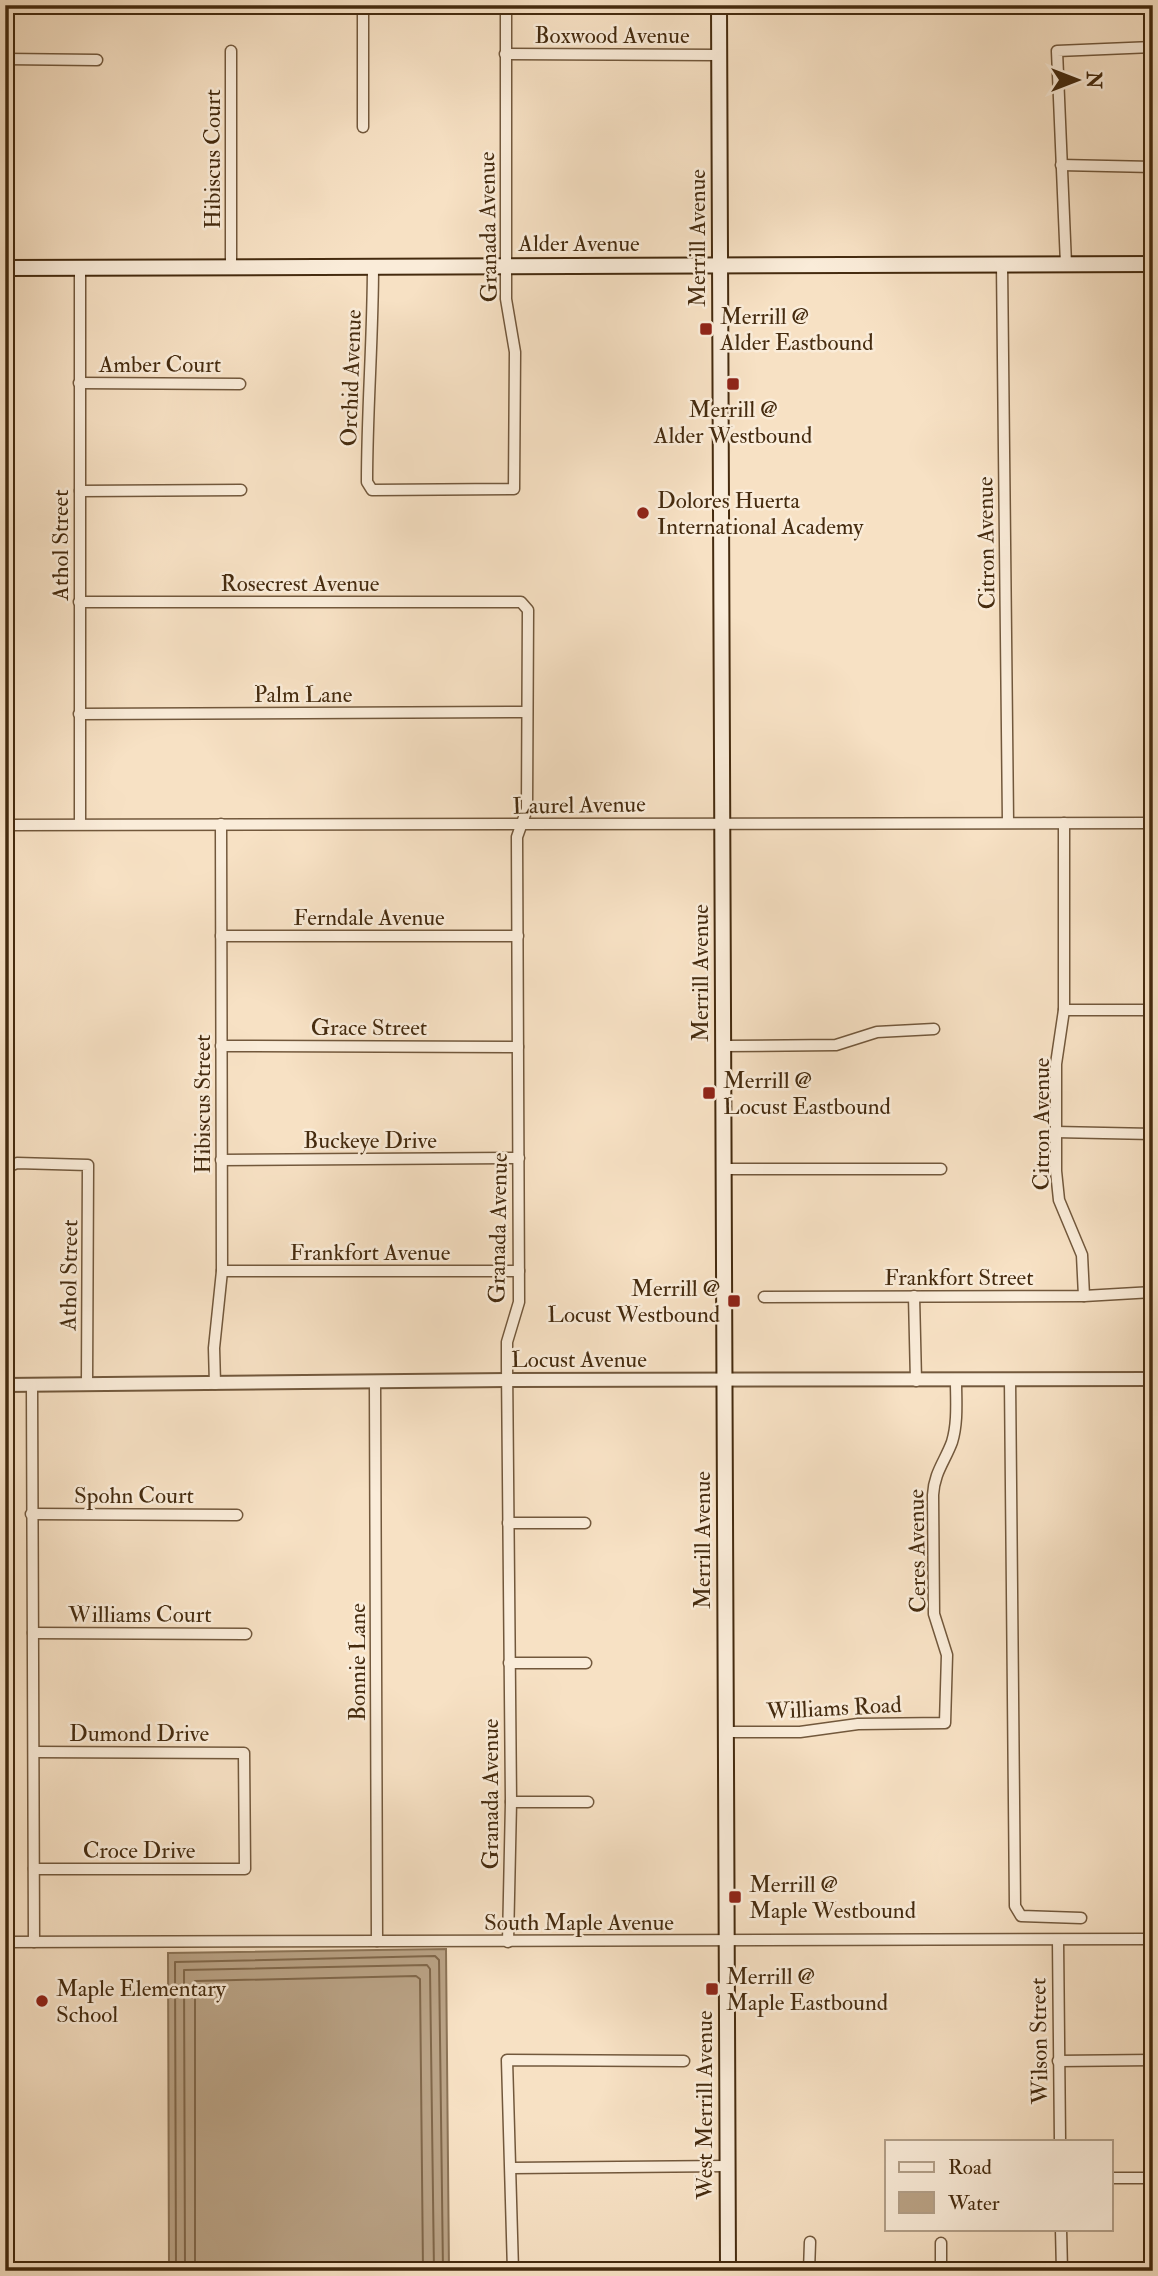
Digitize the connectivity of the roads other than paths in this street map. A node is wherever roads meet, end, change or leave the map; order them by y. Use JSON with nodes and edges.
{"nodes":[{"id":1,"x":363,"y":5,"type":"edge"},
{"id":2,"x":506,"y":5,"type":"edge"},
{"id":3,"x":719,"y":5,"type":"edge"},
{"id":4,"x":1153,"y":47,"type":"edge"},
{"id":5,"x":231,"y":51,"type":"dead end"},
{"id":6,"x":505,"y":54,"type":"junction"},
{"id":7,"x":719,"y":55,"type":"junction"},
{"id":8,"x":5,"y":59,"type":"edge"},
{"id":9,"x":97,"y":60,"type":"dead end"},
{"id":10,"x":363,"y":127,"type":"dead end"},
{"id":11,"x":1061,"y":164,"type":"junction"},
{"id":12,"x":1153,"y":167,"type":"edge"},
{"id":13,"x":1002,"y":264,"type":"junction"},
{"id":14,"x":1066,"y":264,"type":"junction"},
{"id":15,"x":1153,"y":264,"type":"edge"},
{"id":16,"x":373,"y":265,"type":"junction"},
{"id":17,"x":719,"y":265,"type":"junction"},
{"id":18,"x":506,"y":266,"type":"junction"},
{"id":19,"x":80,"y":267,"type":"junction"},
{"id":20,"x":231,"y":267,"type":"junction"},
{"id":21,"x":5,"y":268,"type":"edge"},
{"id":22,"x":79,"y":383,"type":"junction"},
{"id":23,"x":240,"y":384,"type":"dead end"},
{"id":24,"x":514,"y":489,"type":"joint"},
{"id":25,"x":80,"y":491,"type":"junction"},
{"id":26,"x":241,"y":491,"type":"dead end"},
{"id":27,"x":522,"y":601,"type":"joint"},
{"id":28,"x":79,"y":602,"type":"junction"},
{"id":29,"x":527,"y":712,"type":"junction"},
{"id":30,"x":79,"y":714,"type":"junction"},
{"id":31,"x":723,"y":822,"type":"junction"},
{"id":32,"x":1008,"y":822,"type":"junction"},
{"id":33,"x":1064,"y":822,"type":"junction"},
{"id":34,"x":1153,"y":823,"type":"edge"},
{"id":35,"x":80,"y":824,"type":"junction"},
{"id":36,"x":220,"y":824,"type":"junction"},
{"id":37,"x":5,"y":825,"type":"edge"},
{"id":38,"x":521,"y":825,"type":"junction"},
{"id":39,"x":221,"y":936,"type":"junction"},
{"id":40,"x":518,"y":936,"type":"junction"},
{"id":41,"x":1064,"y":1010,"type":"junction"},
{"id":42,"x":1153,"y":1010,"type":"edge"},
{"id":43,"x":934,"y":1029,"type":"dead end"},
{"id":44,"x":220,"y":1046,"type":"junction"},
{"id":45,"x":723,"y":1046,"type":"junction"},
{"id":46,"x":518,"y":1047,"type":"junction"},
{"id":47,"x":1055,"y":1132,"type":"junction"},
{"id":48,"x":1153,"y":1134,"type":"edge"},
{"id":49,"x":519,"y":1158,"type":"junction"},
{"id":50,"x":221,"y":1160,"type":"junction"},
{"id":51,"x":5,"y":1168,"type":"edge"},
{"id":52,"x":724,"y":1169,"type":"junction"},
{"id":53,"x":941,"y":1169,"type":"dead end"},
{"id":54,"x":222,"y":1271,"type":"junction"},
{"id":55,"x":519,"y":1271,"type":"junction"},
{"id":56,"x":1152,"y":1292,"type":"edge"},
{"id":57,"x":914,"y":1296,"type":"junction"},
{"id":58,"x":1084,"y":1296,"type":"junction"},
{"id":59,"x":764,"y":1297,"type":"dead end"},
{"id":60,"x":1152,"y":1379,"type":"edge"},
{"id":61,"x":507,"y":1380,"type":"junction"},
{"id":62,"x":724,"y":1380,"type":"junction"},
{"id":63,"x":956,"y":1380,"type":"junction"},
{"id":64,"x":1010,"y":1380,"type":"junction"},
{"id":65,"x":916,"y":1381,"type":"junction"},
{"id":66,"x":375,"y":1383,"type":"junction"},
{"id":67,"x":215,"y":1384,"type":"junction"},
{"id":68,"x":5,"y":1385,"type":"edge"},
{"id":69,"x":32,"y":1385,"type":"junction"},
{"id":70,"x":87,"y":1385,"type":"junction"},
{"id":71,"x":31,"y":1514,"type":"junction"},
{"id":72,"x":237,"y":1515,"type":"dead end"},
{"id":73,"x":508,"y":1523,"type":"junction"},
{"id":74,"x":585,"y":1523,"type":"dead end"},
{"id":75,"x":33,"y":1633,"type":"junction"},
{"id":76,"x":246,"y":1634,"type":"dead end"},
{"id":77,"x":509,"y":1663,"type":"junction"},
{"id":78,"x":586,"y":1663,"type":"dead end"},
{"id":79,"x":945,"y":1723,"type":"joint"},
{"id":80,"x":725,"y":1732,"type":"junction"},
{"id":81,"x":34,"y":1752,"type":"junction"},
{"id":82,"x":511,"y":1802,"type":"junction"},
{"id":83,"x":588,"y":1802,"type":"dead end"},
{"id":84,"x":34,"y":1869,"type":"junction"},
{"id":85,"x":245,"y":1869,"type":"joint"},
{"id":86,"x":1081,"y":1918,"type":"dead end"},
{"id":87,"x":725,"y":1940,"type":"junction"},
{"id":88,"x":1058,"y":1940,"type":"junction"},
{"id":89,"x":1153,"y":1940,"type":"edge"},
{"id":90,"x":377,"y":1941,"type":"junction"},
{"id":91,"x":5,"y":1942,"type":"edge"},
{"id":92,"x":34,"y":1942,"type":"junction"},
{"id":93,"x":508,"y":1942,"type":"junction"},
{"id":94,"x":1153,"y":2060,"type":"edge"},
{"id":95,"x":684,"y":2061,"type":"dead end"},
{"id":96,"x":1059,"y":2061,"type":"junction"},
{"id":97,"x":1060,"y":2140,"type":"edge"},
{"id":98,"x":727,"y":2166,"type":"junction"},
{"id":99,"x":512,"y":2168,"type":"junction"},
{"id":100,"x":1112,"y":2178,"type":"edge"},
{"id":101,"x":1153,"y":2178,"type":"edge"},
{"id":102,"x":1061,"y":2230,"type":"edge"},
{"id":103,"x":810,"y":2242,"type":"dead end"},
{"id":104,"x":941,"y":2244,"type":"dead end"},
{"id":105,"x":513,"y":2271,"type":"edge"},
{"id":106,"x":727,"y":2271,"type":"edge"},
{"id":107,"x":809,"y":2271,"type":"edge"},
{"id":108,"x":941,"y":2271,"type":"edge"},
{"id":109,"x":1062,"y":2271,"type":"edge"}],
"edges":[{"from":1,"to":10,"type":"street"},
{"from":2,"to":6,"type":"street","name":"Granada Avenue"},
{"from":3,"to":7,"type":"main road","name":"Merrill Avenue"},
{"from":4,"to":11,"type":"street"},
{"from":5,"to":20,"type":"street","name":"Hibiscus Court"},
{"from":6,"to":7,"type":"street","name":"Boxwood Avenue"},
{"from":6,"to":18,"type":"street","name":"Granada Avenue"},
{"from":7,"to":17,"type":"main road","name":"Merrill Avenue"},
{"from":8,"to":9,"type":"street"},
{"from":11,"to":12,"type":"street"},
{"from":11,"to":14,"type":"street"},
{"from":13,"to":14,"type":"main road","name":"Alder Avenue"},
{"from":13,"to":17,"type":"main road","name":"Alder Avenue"},
{"from":13,"to":32,"type":"street","name":"Citron Avenue"},
{"from":14,"to":15,"type":"main road","name":"Alder Avenue"},
{"from":16,"to":18,"type":"main road","name":"Alder Avenue"},
{"from":16,"to":20,"type":"main road","name":"Alder Avenue"},
{"from":16,"to":24,"type":"street","name":"Orchid Avenue"},
{"from":17,"to":18,"type":"main road","name":"Alder Avenue"},
{"from":17,"to":31,"type":"main road","name":"Merrill Avenue"},
{"from":18,"to":24,"type":"street","name":"Granada Avenue"},
{"from":19,"to":20,"type":"main road","name":"Alder Avenue"},
{"from":19,"to":21,"type":"main road","name":"Alder Avenue"},
{"from":19,"to":22,"type":"street","name":"Athol Street"},
{"from":22,"to":23,"type":"street","name":"Amber Court"},
{"from":22,"to":25,"type":"street","name":"Athol Street"},
{"from":25,"to":26,"type":"street"},
{"from":25,"to":28,"type":"street","name":"Athol Street"},
{"from":27,"to":28,"type":"street","name":"Rosecrest Avenue"},
{"from":27,"to":29,"type":"street","name":"Granada Avenue"},
{"from":28,"to":30,"type":"street","name":"Athol Street"},
{"from":29,"to":30,"type":"street","name":"Palm Lane"},
{"from":29,"to":38,"type":"street","name":"Granada Avenue"},
{"from":30,"to":35,"type":"street","name":"Athol Street"},
{"from":31,"to":32,"type":"street","name":"Laurel Avenue"},
{"from":31,"to":38,"type":"street","name":"Laurel Avenue"},
{"from":31,"to":45,"type":"main road","name":"Merrill Avenue"},
{"from":32,"to":33,"type":"street","name":"Laurel Avenue"},
{"from":33,"to":34,"type":"street","name":"Laurel Avenue"},
{"from":33,"to":41,"type":"street","name":"Citron Avenue"},
{"from":35,"to":36,"type":"street","name":"Laurel Avenue"},
{"from":35,"to":37,"type":"street","name":"Laurel Avenue"},
{"from":36,"to":38,"type":"street","name":"Laurel Avenue"},
{"from":36,"to":39,"type":"street","name":"Hibiscus Street"},
{"from":38,"to":40,"type":"street","name":"Granada Avenue"},
{"from":39,"to":40,"type":"street","name":"Ferndale Avenue"},
{"from":39,"to":44,"type":"street","name":"Hibiscus Street"},
{"from":40,"to":46,"type":"street","name":"Granada Avenue"},
{"from":41,"to":42,"type":"street"},
{"from":41,"to":47,"type":"street","name":"Citron Avenue"},
{"from":43,"to":45,"type":"street"},
{"from":44,"to":46,"type":"street","name":"Grace Street"},
{"from":44,"to":50,"type":"street","name":"Hibiscus Street"},
{"from":45,"to":52,"type":"main road","name":"Merrill Avenue"},
{"from":46,"to":49,"type":"street","name":"Granada Avenue"},
{"from":47,"to":48,"type":"street"},
{"from":47,"to":58,"type":"street","name":"Citron Avenue"},
{"from":49,"to":50,"type":"street","name":"Buckeye Drive"},
{"from":49,"to":55,"type":"street","name":"Granada Avenue"},
{"from":50,"to":54,"type":"street","name":"Hibiscus Street"},
{"from":51,"to":70,"type":"street","name":"Athol Street"},
{"from":52,"to":53,"type":"street"},
{"from":52,"to":62,"type":"main road","name":"Merrill Avenue"},
{"from":54,"to":55,"type":"street","name":"Frankfort Avenue"},
{"from":54,"to":67,"type":"street","name":"Hibiscus Street"},
{"from":55,"to":61,"type":"street","name":"Granada Avenue"},
{"from":56,"to":58,"type":"street","name":"Frankfort Street"},
{"from":56,"to":60,"type":"street"},
{"from":57,"to":58,"type":"street","name":"Frankfort Street"},
{"from":57,"to":59,"type":"street","name":"Frankfort Street"},
{"from":57,"to":65,"type":"street"},
{"from":60,"to":64,"type":"street","name":"Locust Avenue"},
{"from":61,"to":62,"type":"street","name":"Locust Avenue"},
{"from":61,"to":66,"type":"street","name":"Locust Avenue"},
{"from":61,"to":73,"type":"street","name":"Granada Avenue"},
{"from":62,"to":65,"type":"street","name":"Locust Avenue"},
{"from":62,"to":80,"type":"main road","name":"Merrill Avenue"},
{"from":63,"to":64,"type":"street","name":"Locust Avenue"},
{"from":63,"to":65,"type":"street","name":"Locust Avenue"},
{"from":63,"to":79,"type":"street","name":"Ceres Avenue"},
{"from":64,"to":86,"type":"street"},
{"from":66,"to":67,"type":"street","name":"Locust Avenue"},
{"from":66,"to":90,"type":"street","name":"Bonnie Lane"},
{"from":67,"to":70,"type":"street","name":"Locust Avenue"},
{"from":68,"to":69,"type":"street","name":"Locust Avenue"},
{"from":69,"to":70,"type":"street","name":"Locust Avenue"},
{"from":69,"to":71,"type":"street"},
{"from":71,"to":72,"type":"street","name":"Spohn Court"},
{"from":71,"to":75,"type":"street"},
{"from":73,"to":74,"type":"street"},
{"from":73,"to":77,"type":"street","name":"Granada Avenue"},
{"from":75,"to":76,"type":"street","name":"Williams Court"},
{"from":75,"to":81,"type":"street"},
{"from":77,"to":78,"type":"street"},
{"from":77,"to":82,"type":"street","name":"Granada Avenue"},
{"from":79,"to":80,"type":"street","name":"Williams Road"},
{"from":80,"to":87,"type":"main road","name":"Merrill Avenue"},
{"from":81,"to":84,"type":"street"},
{"from":81,"to":85,"type":"street","name":"Dumond Drive"},
{"from":82,"to":83,"type":"street"},
{"from":82,"to":93,"type":"street","name":"Granada Avenue"},
{"from":84,"to":85,"type":"street","name":"Croce Drive"},
{"from":84,"to":92,"type":"street"},
{"from":87,"to":88,"type":"street","name":"South Maple Avenue"},
{"from":87,"to":93,"type":"street","name":"South Maple Avenue"},
{"from":87,"to":98,"type":"main road","name":"West Merrill Avenue"},
{"from":88,"to":89,"type":"street","name":"South Maple Avenue"},
{"from":88,"to":96,"type":"street","name":"Wilson Street"},
{"from":90,"to":92,"type":"street","name":"South Maple Avenue"},
{"from":90,"to":93,"type":"street","name":"South Maple Avenue"},
{"from":91,"to":92,"type":"street","name":"South Maple Avenue"},
{"from":94,"to":96,"type":"street"},
{"from":95,"to":99,"type":"street"},
{"from":96,"to":97,"type":"street","name":"Wilson Street"},
{"from":98,"to":99,"type":"street"},
{"from":98,"to":106,"type":"main road","name":"West Merrill Avenue"},
{"from":99,"to":105,"type":"street"},
{"from":100,"to":101,"type":"street"},
{"from":102,"to":109,"type":"street"},
{"from":103,"to":107,"type":"street"},
{"from":104,"to":108,"type":"street"}]}
